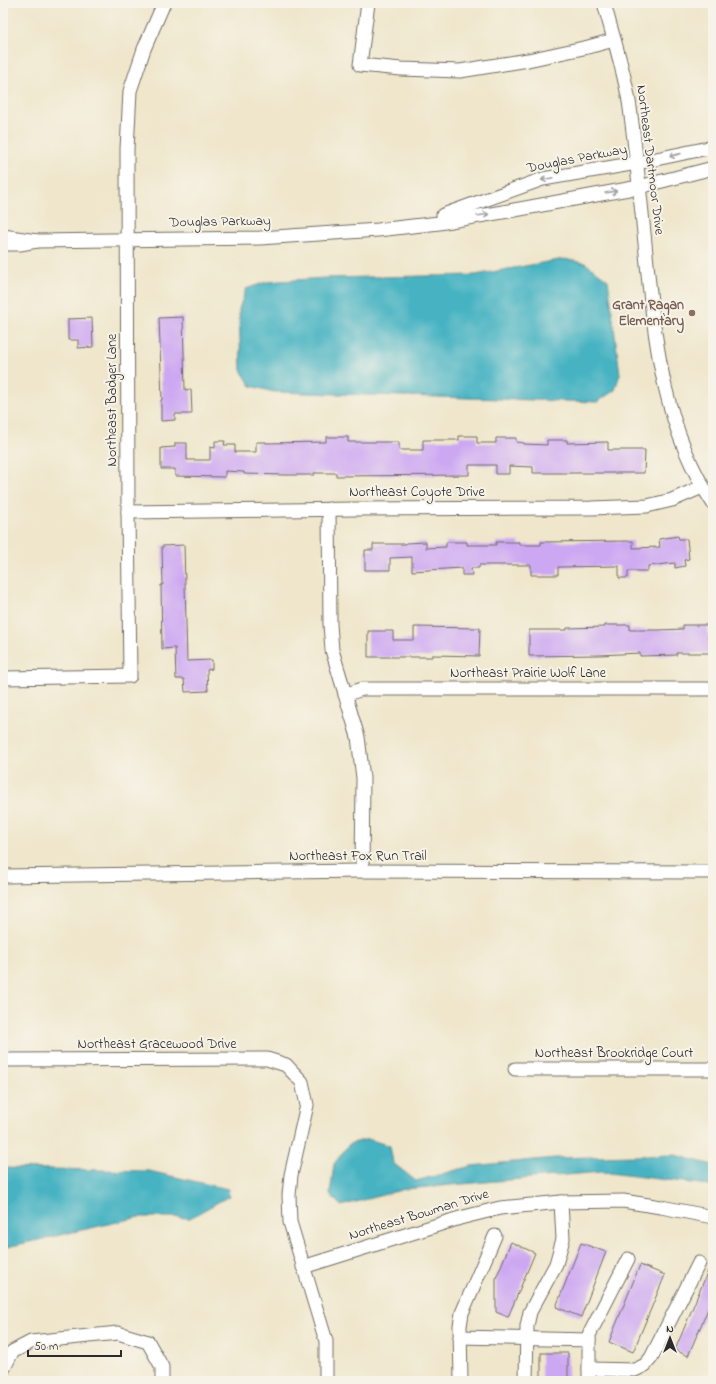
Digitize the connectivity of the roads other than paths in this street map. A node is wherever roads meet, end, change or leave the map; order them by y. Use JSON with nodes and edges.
{"nodes":[{"id":1,"x":164,"y":3,"type":"edge"},
{"id":2,"x":368,"y":3,"type":"edge"},
{"id":3,"x":604,"y":3,"type":"edge"},
{"id":4,"x":614,"y":40,"type":"junction"},
{"id":5,"x":713,"y":147,"type":"edge"},
{"id":6,"x":637,"y":164,"type":"junction"},
{"id":7,"x":713,"y":168,"type":"edge"},
{"id":8,"x":639,"y":187,"type":"junction"},
{"id":9,"x":403,"y":227,"type":"junction"},
{"id":10,"x":3,"y":236,"type":"edge"},
{"id":11,"x":127,"y":240,"type":"junction"},
{"id":12,"x":37,"y":241,"type":"junction"},
{"id":13,"x":3,"y":244,"type":"edge"},
{"id":14,"x":702,"y":487,"type":"junction"},
{"id":15,"x":713,"y":503,"type":"edge"},
{"id":16,"x":329,"y":509,"type":"junction"},
{"id":17,"x":128,"y":512,"type":"junction"},
{"id":18,"x":3,"y":678,"type":"edge"},
{"id":19,"x":713,"y":689,"type":"edge"},
{"id":20,"x":345,"y":695,"type":"junction"},
{"id":21,"x":362,"y":871,"type":"junction"},
{"id":22,"x":713,"y":872,"type":"edge"},
{"id":23,"x":3,"y":876,"type":"edge"},
{"id":24,"x":3,"y":1060,"type":"edge"},
{"id":25,"x":515,"y":1069,"type":"dead end"},
{"id":26,"x":713,"y":1069,"type":"edge"},
{"id":27,"x":561,"y":1202,"type":"junction"},
{"id":28,"x":713,"y":1217,"type":"edge"},
{"id":29,"x":495,"y":1236,"type":"dead end"},
{"id":30,"x":628,"y":1259,"type":"dead end"},
{"id":31,"x":699,"y":1263,"type":"dead end"},
{"id":32,"x":303,"y":1267,"type":"junction"},
{"id":33,"x":460,"y":1337,"type":"junction"},
{"id":34,"x":526,"y":1339,"type":"junction"},
{"id":35,"x":589,"y":1340,"type":"junction"},
{"id":36,"x":3,"y":1370,"type":"edge"},
{"id":37,"x":589,"y":1375,"type":"edge"},
{"id":38,"x":162,"y":1381,"type":"edge"},
{"id":39,"x":326,"y":1381,"type":"edge"},
{"id":40,"x":461,"y":1381,"type":"edge"},
{"id":41,"x":526,"y":1381,"type":"edge"}],
"edges":[{"from":1,"to":11,"type":"street","name":"Northeast Badger Lane"},
{"from":2,"to":4,"type":"street"},
{"from":3,"to":4,"type":"street","name":"Northeast Dartmoor Drive"},
{"from":4,"to":6,"type":"street","name":"Northeast Dartmoor Drive"},
{"from":5,"to":6,"type":"street","name":"Douglas Parkway","one_way":true},
{"from":6,"to":8,"type":"street","name":"Northeast Dartmoor Drive"},
{"from":6,"to":9,"type":"street","name":"Douglas Parkway","one_way":true},
{"from":7,"to":8,"type":"street","name":"Douglas Parkway"},
{"from":9,"to":8,"type":"street","name":"Douglas Parkway","one_way":true},
{"from":8,"to":14,"type":"street","name":"Northeast Dartmoor Drive"},
{"from":9,"to":11,"type":"street","name":"Douglas Parkway"},
{"from":10,"to":12,"type":"street","name":"Douglas Parkway"},
{"from":11,"to":12,"type":"street","name":"Douglas Parkway"},
{"from":11,"to":17,"type":"street","name":"Northeast Badger Lane"},
{"from":12,"to":13,"type":"street","name":"Douglas Parkway"},
{"from":14,"to":15,"type":"street","name":"Northeast Dartmoor Drive"},
{"from":14,"to":16,"type":"street","name":"Northeast Coyote Drive"},
{"from":16,"to":17,"type":"street","name":"Northeast Coyote Drive"},
{"from":16,"to":20,"type":"street"},
{"from":17,"to":18,"type":"street","name":"Northeast Badger Lane"},
{"from":19,"to":20,"type":"street","name":"Northeast Prairie Wolf Lane"},
{"from":20,"to":21,"type":"street"},
{"from":21,"to":22,"type":"street","name":"Northeast Fox Run Trail"},
{"from":21,"to":23,"type":"street","name":"Northeast Fox Run Trail"},
{"from":24,"to":32,"type":"street","name":"Northeast Gracewood Drive"},
{"from":25,"to":26,"type":"street","name":"Northeast Brookridge Court"},
{"from":27,"to":28,"type":"street","name":"Northeast Bowman Drive"},
{"from":27,"to":32,"type":"street","name":"Northeast Bowman Drive"},
{"from":27,"to":34,"type":"street"},
{"from":29,"to":33,"type":"street"},
{"from":30,"to":35,"type":"street"},
{"from":31,"to":37,"type":"street"},
{"from":32,"to":39,"type":"street"},
{"from":33,"to":34,"type":"street"},
{"from":33,"to":40,"type":"street"},
{"from":34,"to":35,"type":"street"},
{"from":34,"to":41,"type":"street"},
{"from":35,"to":37,"type":"street"},
{"from":36,"to":38,"type":"street"}]}
